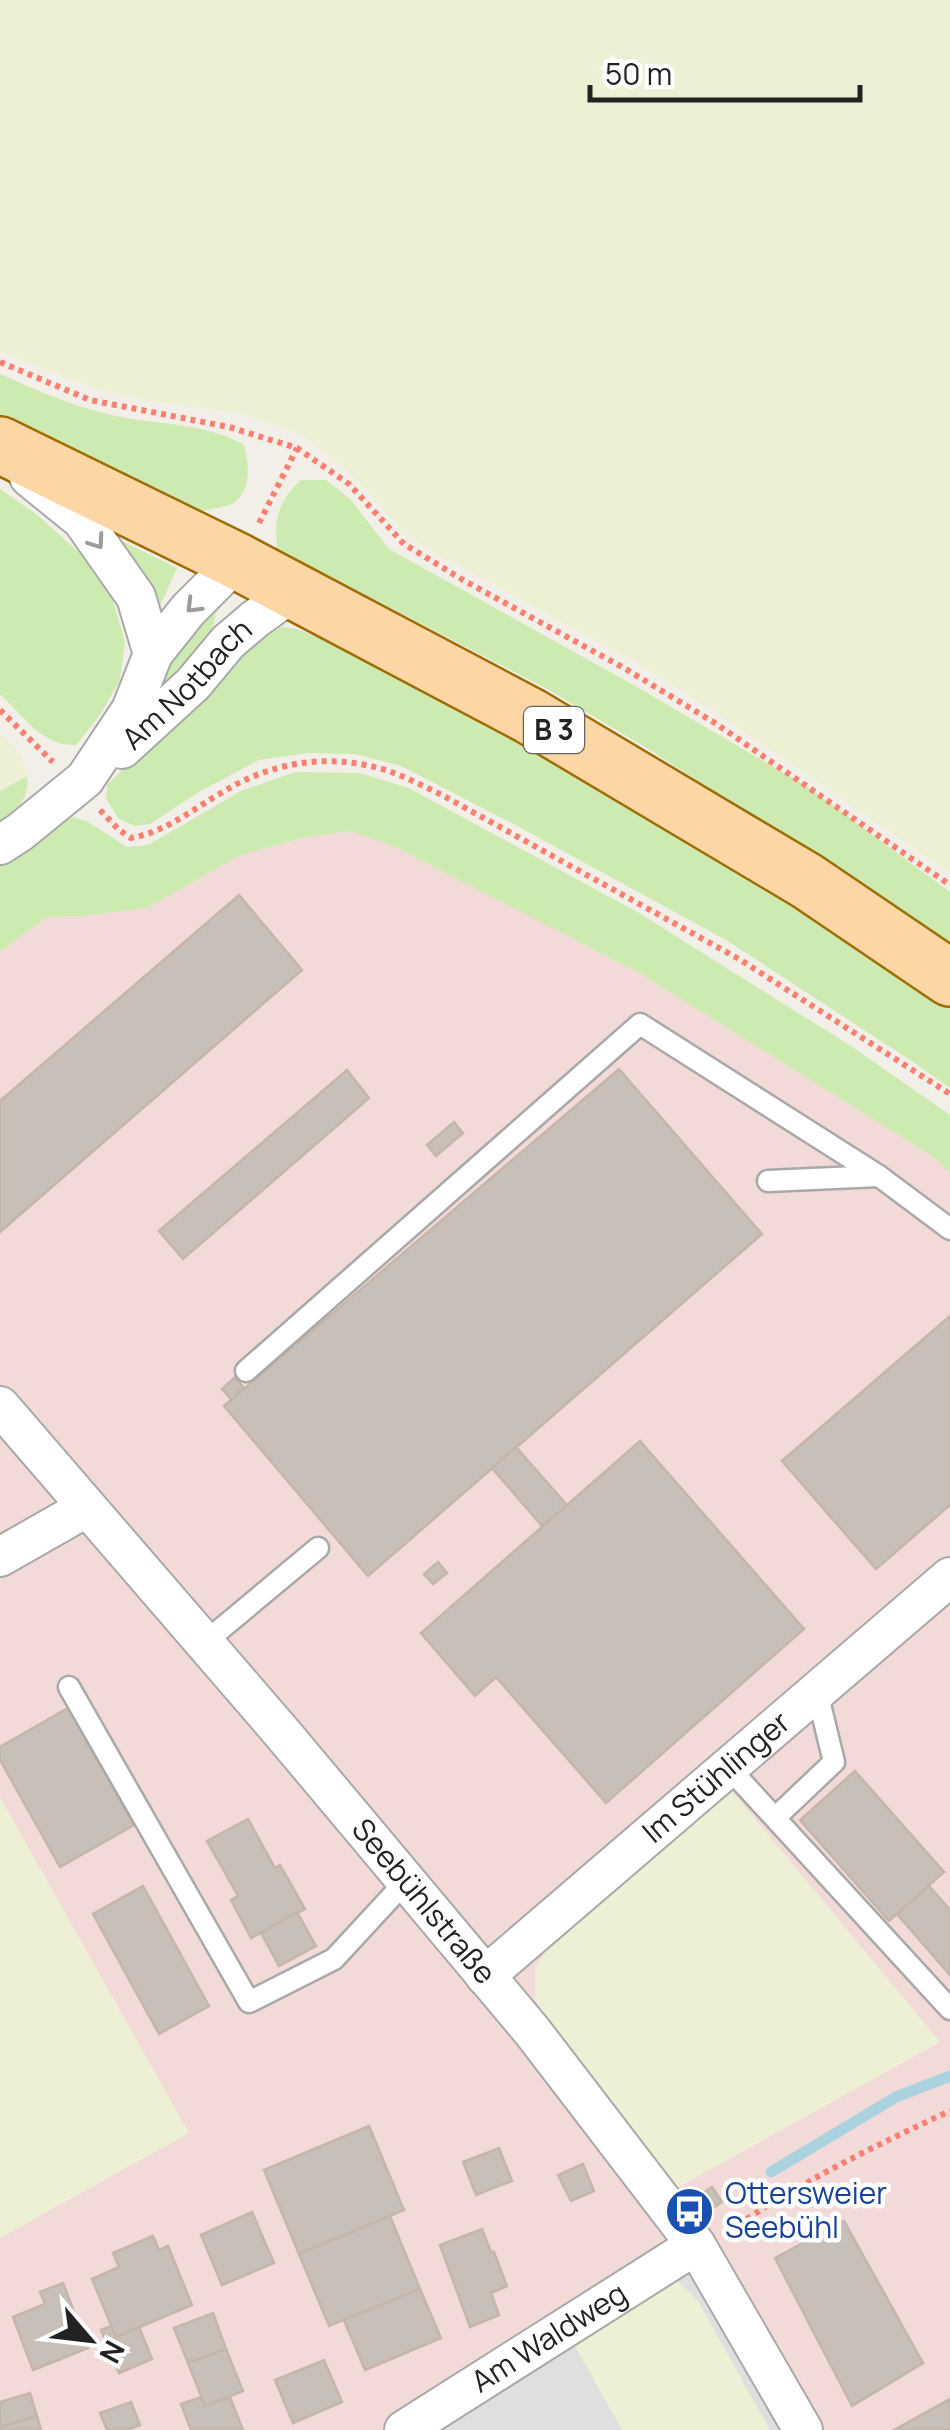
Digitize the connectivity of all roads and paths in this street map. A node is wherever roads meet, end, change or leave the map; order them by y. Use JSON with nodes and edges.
{"nodes":[{"id":1,"x":0,"y":362,"type":"edge"},
{"id":2,"x":0,"y":444,"type":"edge"},
{"id":3,"x":297,"y":448,"type":"junction"},
{"id":4,"x":0,"y":454,"type":"edge"},
{"id":5,"x":237,"y":561,"type":"junction"},
{"id":6,"x":294,"y":590,"type":"junction"},
{"id":7,"x":153,"y":654,"type":"junction"},
{"id":8,"x":0,"y":710,"type":"edge"},
{"id":9,"x":81,"y":783,"type":"junction"},
{"id":10,"x":0,"y":845,"type":"edge"},
{"id":11,"x":950,"y":885,"type":"edge"},
{"id":12,"x":950,"y":978,"type":"edge"},
{"id":13,"x":950,"y":1094,"type":"edge"},
{"id":14,"x":879,"y":1176,"type":"junction"},
{"id":15,"x":768,"y":1181,"type":"dead end"},
{"id":16,"x":950,"y":1230,"type":"edge"},
{"id":17,"x":246,"y":1371,"type":"dead end"},
{"id":18,"x":0,"y":1406,"type":"edge"},
{"id":19,"x":86,"y":1508,"type":"junction"},
{"id":20,"x":318,"y":1548,"type":"dead end"},
{"id":21,"x":0,"y":1556,"type":"edge"},
{"id":22,"x":950,"y":1577,"type":"edge"},
{"id":23,"x":204,"y":1643,"type":"junction"},
{"id":24,"x":68,"y":1687,"type":"dead end"},
{"id":25,"x":816,"y":1692,"type":"junction"},
{"id":26,"x":728,"y":1768,"type":"junction"},
{"id":27,"x":776,"y":1817,"type":"junction"},
{"id":28,"x":407,"y":1880,"type":"junction"},
{"id":29,"x":485,"y":1976,"type":"junction"},
{"id":30,"x":950,"y":2010,"type":"edge"},
{"id":31,"x":950,"y":2111,"type":"edge"},
{"id":32,"x":698,"y":2248,"type":"junction"},
{"id":33,"x":423,"y":2425,"type":"edge"},
{"id":34,"x":802,"y":2430,"type":"edge"}],
"edges":[{"from":1,"to":3,"type":"path"},
{"from":2,"to":5,"type":"main road","number":"B 3"},
{"from":3,"to":5,"type":"path"},
{"from":3,"to":11,"type":"path"},
{"from":4,"to":7,"type":"street","name":"Am Notbach","one_way":true},
{"from":5,"to":6,"type":"main road","number":"B 3"},
{"from":5,"to":7,"type":"street","name":"Am Notbach","one_way":true},
{"from":6,"to":9,"type":"street","name":"Am Notbach"},
{"from":6,"to":12,"type":"main road","number":"B 3"},
{"from":7,"to":9,"type":"street","name":"Am Notbach"},
{"from":8,"to":9,"type":"path"},
{"from":9,"to":10,"type":"street","name":"Am Notbach"},
{"from":9,"to":13,"type":"path"},
{"from":14,"to":15,"type":"lane"},
{"from":14,"to":16,"type":"lane"},
{"from":14,"to":17,"type":"lane"},
{"from":18,"to":19,"type":"street","name":"Seebühlstraße"},
{"from":19,"to":21,"type":"street"},
{"from":19,"to":23,"type":"street","name":"Seebühlstraße"},
{"from":20,"to":23,"type":"lane"},
{"from":22,"to":25,"type":"street","name":"Im Stühlinger"},
{"from":23,"to":28,"type":"street","name":"Seebühlstraße"},
{"from":24,"to":28,"type":"lane"},
{"from":25,"to":26,"type":"street","name":"Im Stühlinger"},
{"from":25,"to":27,"type":"lane"},
{"from":26,"to":27,"type":"lane"},
{"from":26,"to":29,"type":"street","name":"Im Stühlinger"},
{"from":27,"to":30,"type":"lane"},
{"from":28,"to":29,"type":"street","name":"Seebühlstraße"},
{"from":29,"to":32,"type":"street","name":"Seebühlstraße"},
{"from":31,"to":32,"type":"path"},
{"from":32,"to":33,"type":"street","name":"Am Waldweg"},
{"from":32,"to":34,"type":"street","name":"Seebühlstraße"}]}
